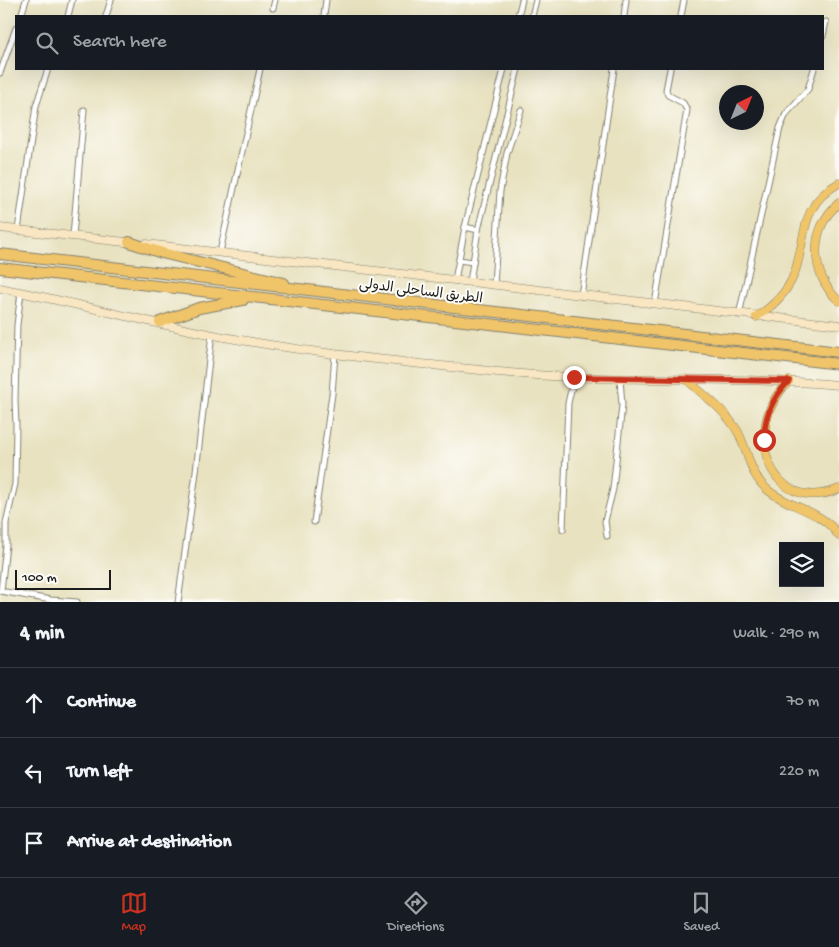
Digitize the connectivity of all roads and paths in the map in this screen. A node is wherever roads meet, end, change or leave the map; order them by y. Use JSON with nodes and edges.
{"nodes":[{"id":1,"x":26,"y":0,"type":"edge"},
{"id":2,"x":72,"y":0,"type":"edge"},
{"id":3,"x":111,"y":0,"type":"edge"},
{"id":4,"x":275,"y":0,"type":"edge"},
{"id":5,"x":326,"y":0,"type":"edge"},
{"id":6,"x":522,"y":0,"type":"edge"},
{"id":7,"x":536,"y":0,"type":"edge"},
{"id":8,"x":626,"y":0,"type":"edge"},
{"id":9,"x":684,"y":0,"type":"edge"},
{"id":10,"x":273,"y":8,"type":"dead end"},
{"id":11,"x":20,"y":15,"type":"edge"},
{"id":12,"x":68,"y":15,"type":"edge"},
{"id":13,"x":106,"y":15,"type":"edge"},
{"id":14,"x":324,"y":15,"type":"edge"},
{"id":15,"x":518,"y":15,"type":"edge"},
{"id":16,"x":532,"y":15,"type":"edge"},
{"id":17,"x":624,"y":15,"type":"edge"},
{"id":18,"x":680,"y":15,"type":"edge"},
{"id":19,"x":826,"y":22,"type":"dead end"},
{"id":20,"x":15,"y":31,"type":"edge"},
{"id":21,"x":824,"y":31,"type":"edge"},
{"id":22,"x":48,"y":70,"type":"edge"},
{"id":23,"x":260,"y":70,"type":"edge"},
{"id":24,"x":504,"y":70,"type":"edge"},
{"id":25,"x":518,"y":70,"type":"edge"},
{"id":26,"x":614,"y":70,"type":"edge"},
{"id":27,"x":670,"y":70,"type":"edge"},
{"id":28,"x":814,"y":70,"type":"edge"},
{"id":29,"x":0,"y":73,"type":"edge"},
{"id":30,"x":84,"y":110,"type":"dead end"},
{"id":31,"x":521,"y":110,"type":"dead end"},
{"id":32,"x":839,"y":184,"type":"edge"},
{"id":33,"x":839,"y":203,"type":"edge"},
{"id":34,"x":465,"y":227,"type":"junction"},
{"id":35,"x":0,"y":228,"type":"edge"},
{"id":36,"x":18,"y":230,"type":"junction"},
{"id":37,"x":478,"y":230,"type":"junction"},
{"id":38,"x":73,"y":236,"type":"junction"},
{"id":39,"x":129,"y":242,"type":"junction"},
{"id":40,"x":220,"y":252,"type":"junction"},
{"id":41,"x":0,"y":254,"type":"edge"},
{"id":42,"x":459,"y":260,"type":"junction"},
{"id":43,"x":473,"y":262,"type":"junction"},
{"id":44,"x":0,"y":268,"type":"edge"},
{"id":45,"x":455,"y":280,"type":"junction"},
{"id":46,"x":470,"y":282,"type":"junction"},
{"id":47,"x":494,"y":285,"type":"junction"},
{"id":48,"x":0,"y":288,"type":"edge"},
{"id":49,"x":309,"y":291,"type":"junction"},
{"id":50,"x":21,"y":292,"type":"junction"},
{"id":51,"x":581,"y":296,"type":"junction"},
{"id":52,"x":250,"y":298,"type":"junction"},
{"id":53,"x":839,"y":301,"type":"edge"},
{"id":54,"x":655,"y":304,"type":"junction"},
{"id":55,"x":739,"y":315,"type":"junction"},
{"id":56,"x":756,"y":316,"type":"junction"},
{"id":57,"x":160,"y":322,"type":"junction"},
{"id":58,"x":839,"y":325,"type":"edge"},
{"id":59,"x":212,"y":334,"type":"junction"},
{"id":60,"x":839,"y":352,"type":"edge"},
{"id":61,"x":335,"y":354,"type":"junction"},
{"id":62,"x":839,"y":364,"type":"edge"},
{"id":63,"x":574,"y":377,"type":"junction"},
{"id":64,"x":620,"y":379,"type":"junction"},
{"id":65,"x":687,"y":380,"type":"junction"},
{"id":66,"x":789,"y":381,"type":"junction"},
{"id":67,"x":839,"y":385,"type":"edge"},
{"id":68,"x":839,"y":489,"type":"edge"},
{"id":69,"x":314,"y":522,"type":"dead end"},
{"id":70,"x":562,"y":529,"type":"dead end"},
{"id":71,"x":607,"y":536,"type":"dead end"},
{"id":72,"x":839,"y":536,"type":"edge"},
{"id":73,"x":0,"y":591,"type":"edge"},
{"id":74,"x":77,"y":602,"type":"edge"},
{"id":75,"x":178,"y":602,"type":"edge"}],
"edges":[{"from":1,"to":11,"type":"street"},
{"from":2,"to":12,"type":"street"},
{"from":3,"to":13,"type":"street"},
{"from":4,"to":10,"type":"street"},
{"from":5,"to":14,"type":"street"},
{"from":6,"to":15,"type":"street"},
{"from":7,"to":16,"type":"street"},
{"from":8,"to":17,"type":"street"},
{"from":9,"to":18,"type":"street"},
{"from":19,"to":21,"type":"street"},
{"from":20,"to":29,"type":"street"},
{"from":22,"to":36,"type":"street"},
{"from":23,"to":40,"type":"street"},
{"from":24,"to":34,"type":"street"},
{"from":25,"to":37,"type":"street"},
{"from":26,"to":51,"type":"street"},
{"from":27,"to":54,"type":"street"},
{"from":28,"to":55,"type":"street"},
{"from":30,"to":38,"type":"street"},
{"from":31,"to":47,"type":"street"},
{"from":32,"to":56,"type":"main road"},
{"from":33,"to":53,"type":"main road"},
{"from":34,"to":37,"type":"street"},
{"from":34,"to":42,"type":"street"},
{"from":35,"to":36,"type":"street"},
{"from":36,"to":38,"type":"street"},
{"from":37,"to":43,"type":"street"},
{"from":38,"to":39,"type":"street"},
{"from":39,"to":40,"type":"street"},
{"from":39,"to":49,"type":"highway"},
{"from":40,"to":45,"type":"street"},
{"from":41,"to":49,"type":"highway","name":"الطريق الساحلى الدولى"},
{"from":42,"to":43,"type":"street"},
{"from":42,"to":45,"type":"street"},
{"from":43,"to":46,"type":"street"},
{"from":44,"to":52,"type":"highway","name":"الطريق الساحلى الدولى"},
{"from":45,"to":46,"type":"street"},
{"from":46,"to":47,"type":"street"},
{"from":47,"to":51,"type":"street"},
{"from":48,"to":50,"type":"street"},
{"from":49,"to":60,"type":"highway","name":"الطريق الساحلى الدولى"},
{"from":50,"to":57,"type":"street"},
{"from":50,"to":73,"type":"street"},
{"from":51,"to":54,"type":"street"},
{"from":52,"to":57,"type":"highway"},
{"from":52,"to":62,"type":"highway","name":"الطريق الساحلى الدولى"},
{"from":54,"to":55,"type":"street"},
{"from":55,"to":56,"type":"street"},
{"from":56,"to":58,"type":"street"},
{"from":57,"to":59,"type":"street"},
{"from":59,"to":61,"type":"street"},
{"from":59,"to":75,"type":"street"},
{"from":61,"to":63,"type":"street"},
{"from":61,"to":69,"type":"street"},
{"from":63,"to":64,"type":"street"},
{"from":63,"to":70,"type":"street"},
{"from":64,"to":65,"type":"street"},
{"from":64,"to":71,"type":"street"},
{"from":65,"to":66,"type":"street"},
{"from":65,"to":72,"type":"main road"},
{"from":66,"to":67,"type":"street"},
{"from":66,"to":68,"type":"main road"},
{"from":73,"to":74,"type":"street"}]}
